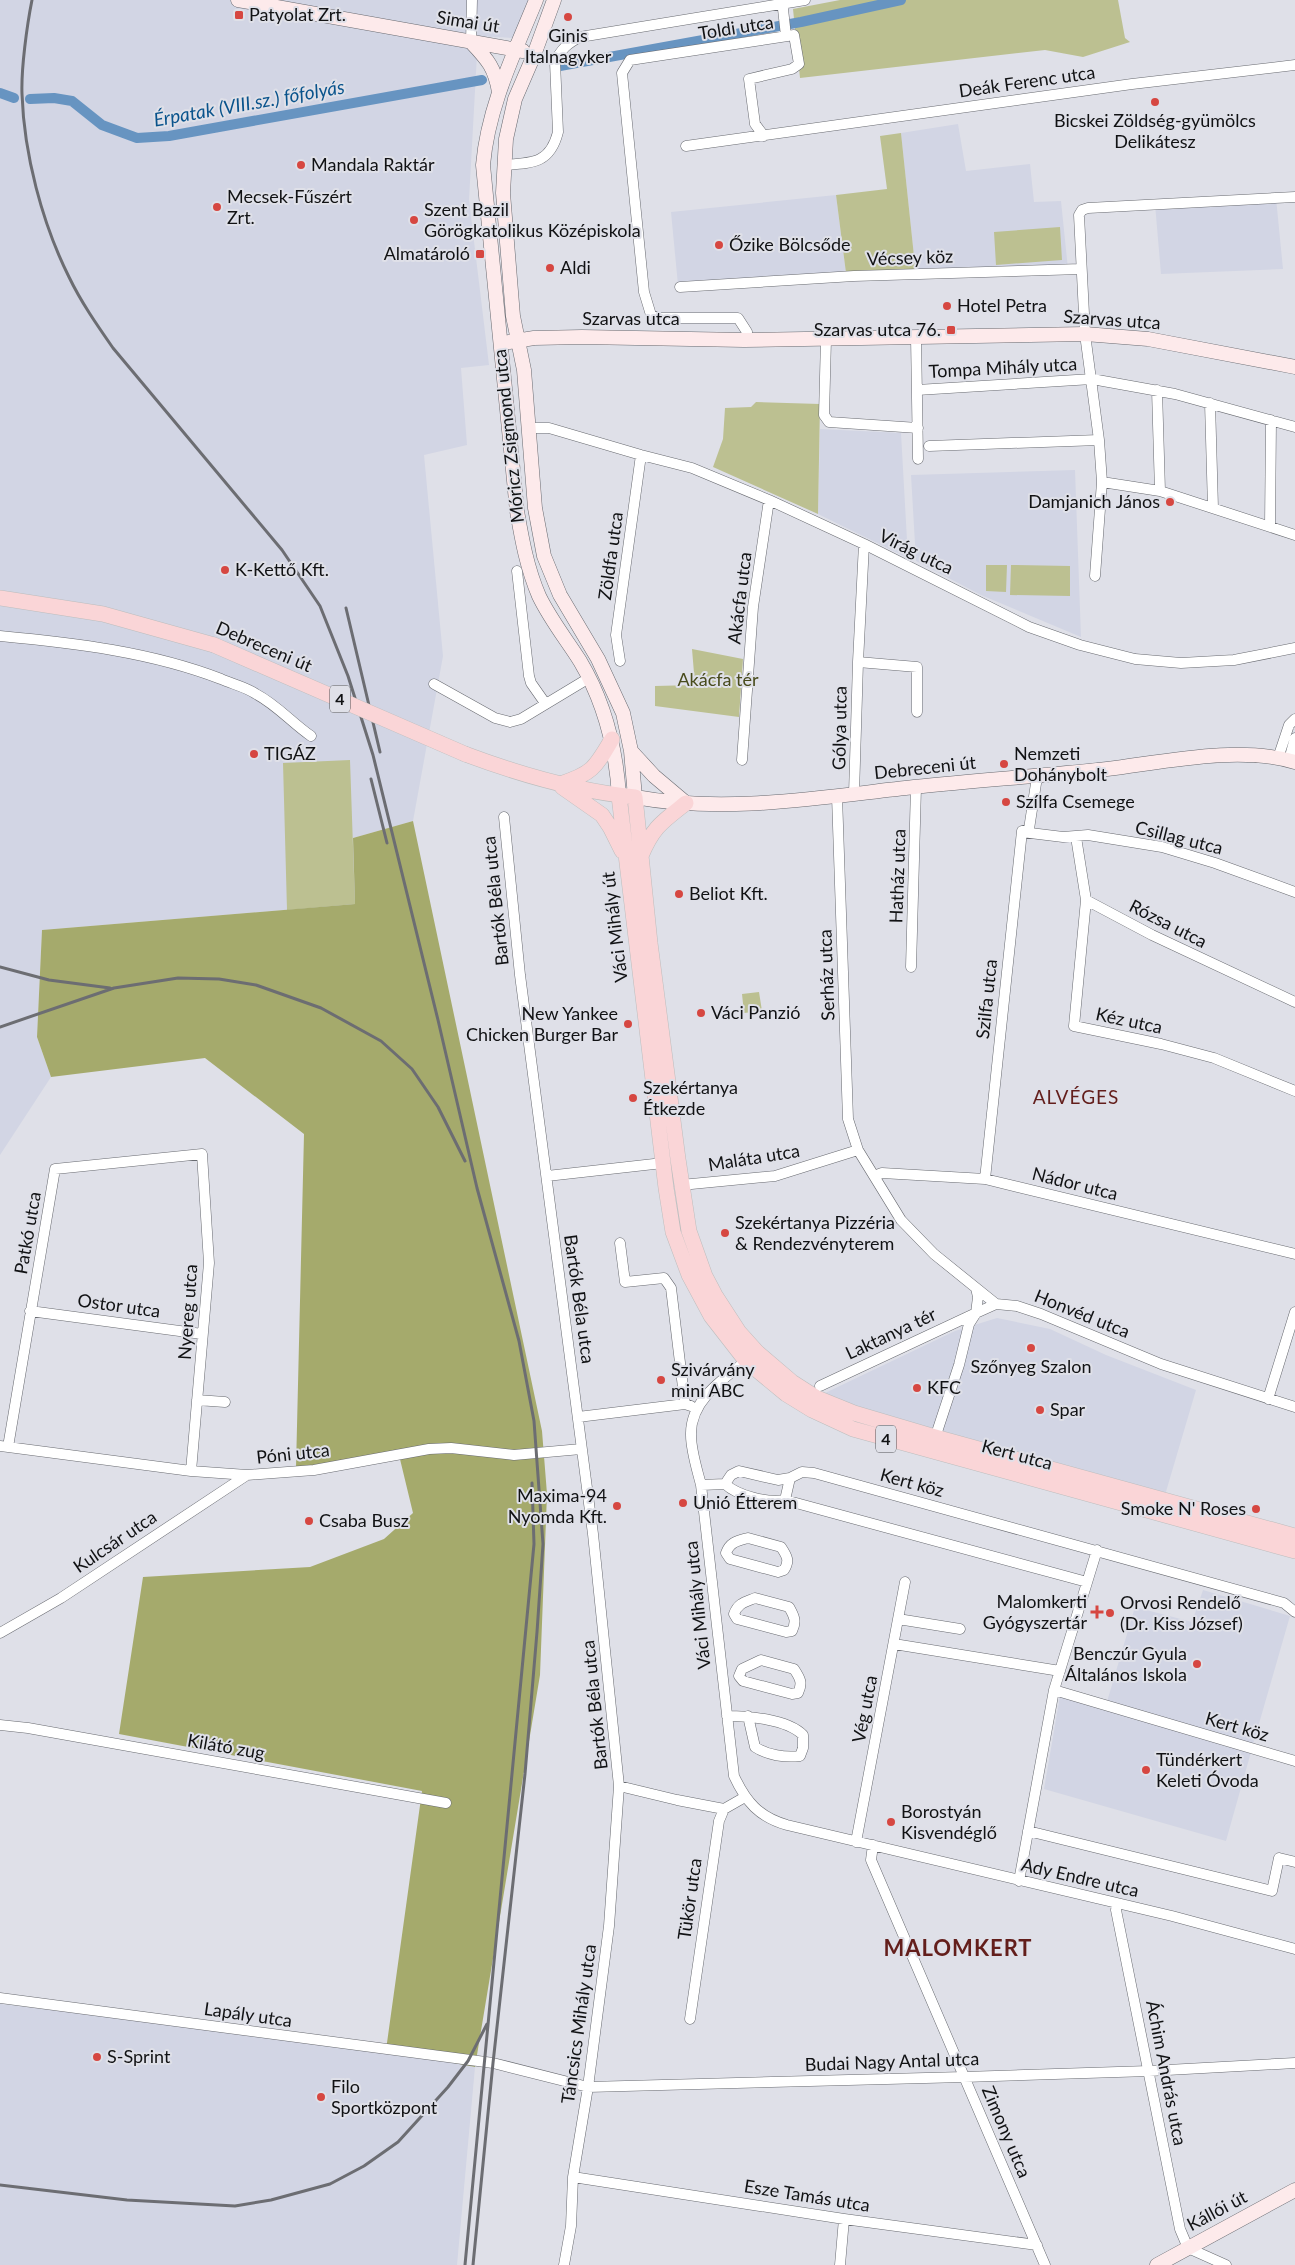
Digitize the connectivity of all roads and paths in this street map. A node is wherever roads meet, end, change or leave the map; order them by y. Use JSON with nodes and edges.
{"nodes":[{"id":1,"x":238,"y":0,"type":"edge"},
{"id":2,"x":472,"y":0,"type":"edge"},
{"id":3,"x":536,"y":0,"type":"edge"},
{"id":4,"x":554,"y":0,"type":"edge"},
{"id":5,"x":805,"y":0,"type":"edge"},
{"id":6,"x":782,"y":5,"type":"edge"},
{"id":7,"x":785,"y":34,"type":"junction"},
{"id":8,"x":471,"y":42,"type":"junction"},
{"id":9,"x":516,"y":48,"type":"junction"},
{"id":10,"x":534,"y":55,"type":"junction"},
{"id":11,"x":1295,"y":65,"type":"edge"},
{"id":12,"x":499,"y":92,"type":"junction"},
{"id":13,"x":764,"y":136,"type":"junction"},
{"id":14,"x":686,"y":146,"type":"dead end"},
{"id":15,"x":503,"y":165,"type":"junction"},
{"id":16,"x":1295,"y":197,"type":"edge"},
{"id":17,"x":1081,"y":269,"type":"junction"},
{"id":18,"x":680,"y":287,"type":"dead end"},
{"id":19,"x":651,"y":315,"type":"joint"},
{"id":20,"x":1085,"y":334,"type":"junction"},
{"id":21,"x":916,"y":337,"type":"junction"},
{"id":22,"x":826,"y":339,"type":"junction"},
{"id":23,"x":518,"y":340,"type":"junction"},
{"id":24,"x":744,"y":340,"type":"junction"},
{"id":25,"x":500,"y":343,"type":"junction"},
{"id":26,"x":1295,"y":367,"type":"edge"},
{"id":27,"x":1092,"y":379,"type":"junction"},
{"id":28,"x":917,"y":390,"type":"junction"},
{"id":29,"x":1157,"y":390,"type":"junction"},
{"id":30,"x":1210,"y":402,"type":"junction"},
{"id":31,"x":1271,"y":420,"type":"junction"},
{"id":32,"x":1295,"y":427,"type":"edge"},
{"id":33,"x":529,"y":428,"type":"junction"},
{"id":34,"x":918,"y":428,"type":"junction"},
{"id":35,"x":1099,"y":440,"type":"junction"},
{"id":36,"x":929,"y":446,"type":"dead end"},
{"id":37,"x":641,"y":455,"type":"junction"},
{"id":38,"x":918,"y":459,"type":"dead end"},
{"id":39,"x":1102,"y":482,"type":"junction"},
{"id":40,"x":1160,"y":491,"type":"junction"},
{"id":41,"x":769,"y":500,"type":"junction"},
{"id":42,"x":1213,"y":508,"type":"junction"},
{"id":43,"x":1270,"y":527,"type":"junction"},
{"id":44,"x":1295,"y":535,"type":"edge"},
{"id":45,"x":864,"y":544,"type":"junction"},
{"id":46,"x":516,"y":571,"type":"dead end"},
{"id":47,"x":1095,"y":576,"type":"dead end"},
{"id":48,"x":0,"y":598,"type":"edge"},
{"id":49,"x":0,"y":636,"type":"edge"},
{"id":50,"x":1295,"y":648,"type":"edge"},
{"id":51,"x":620,"y":661,"type":"dead end"},
{"id":52,"x":858,"y":662,"type":"junction"},
{"id":53,"x":589,"y":678,"type":"junction"},
{"id":54,"x":434,"y":684,"type":"dead end"},
{"id":55,"x":545,"y":703,"type":"junction"},
{"id":56,"x":917,"y":712,"type":"dead end"},
{"id":57,"x":1295,"y":718,"type":"edge"},
{"id":58,"x":311,"y":736,"type":"dead end"},
{"id":59,"x":612,"y":738,"type":"junction"},
{"id":60,"x":1295,"y":738,"type":"edge"},
{"id":61,"x":631,"y":751,"type":"junction"},
{"id":62,"x":742,"y":760,"type":"dead end"},
{"id":63,"x":1288,"y":760,"type":"edge"},
{"id":64,"x":1034,"y":777,"type":"junction"},
{"id":65,"x":559,"y":785,"type":"junction"},
{"id":66,"x":916,"y":787,"type":"junction"},
{"id":67,"x":854,"y":794,"type":"junction"},
{"id":68,"x":619,"y":796,"type":"junction"},
{"id":69,"x":837,"y":796,"type":"junction"},
{"id":70,"x":635,"y":797,"type":"junction"},
{"id":71,"x":686,"y":803,"type":"junction"},
{"id":72,"x":504,"y":817,"type":"dead end"},
{"id":73,"x":1025,"y":830,"type":"junction"},
{"id":74,"x":1076,"y":837,"type":"junction"},
{"id":75,"x":633,"y":859,"type":"junction"},
{"id":76,"x":1295,"y":892,"type":"edge"},
{"id":77,"x":1086,"y":900,"type":"junction"},
{"id":78,"x":911,"y":967,"type":"dead end"},
{"id":79,"x":1295,"y":1002,"type":"edge"},
{"id":80,"x":1295,"y":1091,"type":"edge"},
{"id":81,"x":858,"y":1150,"type":"junction"},
{"id":82,"x":202,"y":1154,"type":"joint"},
{"id":83,"x":663,"y":1163,"type":"junction"},
{"id":84,"x":547,"y":1176,"type":"junction"},
{"id":85,"x":874,"y":1176,"type":"junction"},
{"id":86,"x":985,"y":1179,"type":"junction"},
{"id":87,"x":681,"y":1185,"type":"junction"},
{"id":88,"x":620,"y":1243,"type":"dead end"},
{"id":89,"x":1295,"y":1254,"type":"edge"},
{"id":90,"x":976,"y":1288,"type":"junction"},
{"id":91,"x":996,"y":1304,"type":"junction"},
{"id":92,"x":30,"y":1311,"type":"junction"},
{"id":93,"x":1295,"y":1312,"type":"edge"},
{"id":94,"x":976,"y":1313,"type":"junction"},
{"id":95,"x":202,"y":1334,"type":"junction"},
{"id":96,"x":752,"y":1357,"type":"junction"},
{"id":97,"x":820,"y":1386,"type":"dead end"},
{"id":98,"x":1268,"y":1398,"type":"junction"},
{"id":99,"x":197,"y":1400,"type":"junction"},
{"id":100,"x":225,"y":1402,"type":"dead end"},
{"id":101,"x":685,"y":1404,"type":"junction"},
{"id":102,"x":1295,"y":1407,"type":"edge"},
{"id":103,"x":697,"y":1408,"type":"junction"},
{"id":104,"x":578,"y":1417,"type":"junction"},
{"id":105,"x":933,"y":1444,"type":"junction"},
{"id":106,"x":4,"y":1447,"type":"edge"},
{"id":107,"x":581,"y":1449,"type":"junction"},
{"id":108,"x":191,"y":1471,"type":"junction"},
{"id":109,"x":247,"y":1475,"type":"junction"},
{"id":110,"x":790,"y":1478,"type":"junction"},
{"id":111,"x":725,"y":1484,"type":"junction"},
{"id":112,"x":700,"y":1485,"type":"junction"},
{"id":113,"x":785,"y":1500,"type":"junction"},
{"id":114,"x":1295,"y":1536,"type":"edge"},
{"id":115,"x":1097,"y":1550,"type":"junction"},
{"id":116,"x":1295,"y":1551,"type":"edge"},
{"id":117,"x":726,"y":1553,"type":"junction"},
{"id":118,"x":709,"y":1554,"type":"junction"},
{"id":119,"x":906,"y":1582,"type":"dead end"},
{"id":120,"x":1087,"y":1582,"type":"junction"},
{"id":121,"x":1295,"y":1612,"type":"edge"},
{"id":122,"x":734,"y":1614,"type":"junction"},
{"id":123,"x":716,"y":1615,"type":"junction"},
{"id":124,"x":898,"y":1619,"type":"junction"},
{"id":125,"x":960,"y":1629,"type":"dead end"},
{"id":126,"x":0,"y":1634,"type":"edge"},
{"id":127,"x":894,"y":1644,"type":"junction"},
{"id":128,"x":1060,"y":1670,"type":"junction"},
{"id":129,"x":740,"y":1676,"type":"junction"},
{"id":130,"x":722,"y":1677,"type":"junction"},
{"id":131,"x":1054,"y":1690,"type":"junction"},
{"id":132,"x":726,"y":1716,"type":"junction"},
{"id":133,"x":748,"y":1716,"type":"junction"},
{"id":134,"x":0,"y":1725,"type":"edge"},
{"id":135,"x":1295,"y":1761,"type":"edge"},
{"id":136,"x":619,"y":1786,"type":"junction"},
{"id":137,"x":745,"y":1797,"type":"junction"},
{"id":138,"x":446,"y":1803,"type":"dead end"},
{"id":139,"x":724,"y":1809,"type":"junction"},
{"id":140,"x":1028,"y":1831,"type":"junction"},
{"id":141,"x":856,"y":1842,"type":"junction"},
{"id":142,"x":873,"y":1845,"type":"junction"},
{"id":143,"x":1295,"y":1862,"type":"edge"},
{"id":144,"x":1019,"y":1881,"type":"junction"},
{"id":145,"x":1117,"y":1904,"type":"junction"},
{"id":146,"x":1295,"y":1949,"type":"edge"},
{"id":147,"x":0,"y":1998,"type":"edge"},
{"id":148,"x":690,"y":2018,"type":"dead end"},
{"id":149,"x":493,"y":2063,"type":"joint"},
{"id":150,"x":1295,"y":2063,"type":"edge"},
{"id":151,"x":1149,"y":2071,"type":"junction"},
{"id":152,"x":964,"y":2077,"type":"junction"},
{"id":153,"x":588,"y":2087,"type":"junction"},
{"id":154,"x":573,"y":2177,"type":"junction"},
{"id":155,"x":1295,"y":2190,"type":"edge"},
{"id":156,"x":844,"y":2219,"type":"junction"},
{"id":157,"x":1036,"y":2245,"type":"junction"},
{"id":158,"x":1188,"y":2248,"type":"junction"},
{"id":159,"x":564,"y":2265,"type":"edge"},
{"id":160,"x":840,"y":2265,"type":"edge"},
{"id":161,"x":1045,"y":2265,"type":"edge"},
{"id":162,"x":1157,"y":2265,"type":"edge"},
{"id":163,"x":1226,"y":2265,"type":"edge"}],
"edges":[{"from":1,"to":8,"type":"main road","name":"Simai út"},
{"from":2,"to":8,"type":"street"},
{"from":3,"to":9,"type":"main road","name":"Móricz Zsigmond utca"},
{"from":4,"to":10,"type":"main road","name":"Móricz Zsigmond utca"},
{"from":5,"to":6,"type":"street","name":"Toldi utca"},
{"from":6,"to":7,"type":"street"},
{"from":6,"to":15,"type":"street","name":"Toldi utca"},
{"from":7,"to":13,"type":"street","name":"Toldi utca"},
{"from":7,"to":19,"type":"street","name":"Toldi utca"},
{"from":8,"to":9,"type":"main road","name":"Simai út"},
{"from":8,"to":12,"type":"main road"},
{"from":9,"to":10,"type":"main road","name":"Simai út"},
{"from":9,"to":12,"type":"main road","name":"Móricz Zsigmond utca"},
{"from":10,"to":15,"type":"main road","name":"Móricz Zsigmond utca"},
{"from":11,"to":13,"type":"street","name":"Deák Ferenc utca"},
{"from":12,"to":25,"type":"main road","name":"Móricz Zsigmond utca"},
{"from":13,"to":14,"type":"street","name":"Deák Ferenc utca"},
{"from":15,"to":23,"type":"main road","name":"Móricz Zsigmond utca"},
{"from":16,"to":17,"type":"street"},
{"from":17,"to":18,"type":"street","name":"Vécsey köz"},
{"from":17,"to":20,"type":"street"},
{"from":19,"to":24,"type":"street","name":"Szarvas utca"},
{"from":20,"to":21,"type":"main road","name":"Szarvas utca"},
{"from":20,"to":26,"type":"main road","name":"Szarvas utca"},
{"from":20,"to":27,"type":"street","name":"Tompa Mihály utca"},
{"from":21,"to":22,"type":"main road","name":"Szarvas utca"},
{"from":21,"to":28,"type":"street"},
{"from":22,"to":24,"type":"main road","name":"Szarvas utca"},
{"from":22,"to":34,"type":"street"},
{"from":23,"to":24,"type":"main road","name":"Szarvas utca"},
{"from":23,"to":25,"type":"main road","name":"Szarvas utca"},
{"from":23,"to":33,"type":"main road","name":"Móricz Zsigmond utca"},
{"from":25,"to":53,"type":"main road","name":"Móricz Zsigmond utca"},
{"from":27,"to":28,"type":"street","name":"Tompa Mihály utca"},
{"from":27,"to":29,"type":"street","name":"Tompa Mihály utca"},
{"from":27,"to":35,"type":"street","name":"Tompa Mihály utca"},
{"from":28,"to":34,"type":"street"},
{"from":29,"to":30,"type":"street","name":"Tompa Mihály utca"},
{"from":29,"to":40,"type":"street"},
{"from":30,"to":31,"type":"street","name":"Tompa Mihály utca"},
{"from":30,"to":42,"type":"street"},
{"from":31,"to":32,"type":"street","name":"Tompa Mihály utca"},
{"from":31,"to":43,"type":"street"},
{"from":33,"to":37,"type":"street","name":"Virág utca"},
{"from":33,"to":61,"type":"main road","name":"Móricz Zsigmond utca"},
{"from":34,"to":38,"type":"street"},
{"from":35,"to":36,"type":"street"},
{"from":35,"to":39,"type":"street","name":"Tompa Mihály utca"},
{"from":37,"to":41,"type":"street","name":"Virág utca"},
{"from":37,"to":51,"type":"street","name":"Zöldfa utca"},
{"from":39,"to":40,"type":"street"},
{"from":39,"to":47,"type":"street","name":"Tompa Mihály utca"},
{"from":40,"to":42,"type":"street"},
{"from":41,"to":45,"type":"street","name":"Virág utca"},
{"from":41,"to":62,"type":"street","name":"Akácfa utca"},
{"from":42,"to":43,"type":"street"},
{"from":43,"to":44,"type":"street"},
{"from":45,"to":50,"type":"street","name":"Virág utca"},
{"from":45,"to":52,"type":"street","name":"Gólya utca"},
{"from":46,"to":55,"type":"street"},
{"from":48,"to":65,"type":"main road","name":"Debreceni út","number":"4","bridge":true},
{"from":49,"to":58,"type":"street"},
{"from":52,"to":56,"type":"street","name":"Gólya utca"},
{"from":52,"to":67,"type":"street","name":"Gólya utca"},
{"from":53,"to":55,"type":"street"},
{"from":53,"to":59,"type":"main road","name":"Móricz Zsigmond utca"},
{"from":54,"to":55,"type":"street"},
{"from":57,"to":63,"type":"street"},
{"from":59,"to":65,"type":"main road"},
{"from":59,"to":68,"type":"main road","name":"Móricz Zsigmond utca"},
{"from":60,"to":63,"type":"street"},
{"from":61,"to":70,"type":"main road","name":"Móricz Zsigmond utca"},
{"from":61,"to":71,"type":"main road"},
{"from":63,"to":64,"type":"main road","name":"Debreceni út"},
{"from":64,"to":66,"type":"main road","name":"Debreceni út"},
{"from":64,"to":73,"type":"street","name":"Szilfa utca"},
{"from":65,"to":68,"type":"main road","name":"Debreceni út","number":"4"},
{"from":65,"to":75,"type":"main road","name":"Debreceni út","number":"4"},
{"from":66,"to":67,"type":"main road","name":"Debreceni út"},
{"from":66,"to":78,"type":"street","name":"Hatház utca"},
{"from":67,"to":69,"type":"main road","name":"Debreceni út"},
{"from":68,"to":70,"type":"main road","name":"Debreceni út","number":"4"},
{"from":68,"to":75,"type":"main road","name":"Váci Mihály út","number":"4"},
{"from":69,"to":71,"type":"main road","name":"Debreceni út"},
{"from":69,"to":81,"type":"street","name":"Serház utca"},
{"from":70,"to":71,"type":"main road","name":"Debreceni út"},
{"from":70,"to":75,"type":"main road","name":"Váci Mihály út","number":"4"},
{"from":71,"to":75,"type":"main road"},
{"from":72,"to":84,"type":"street","name":"Bartók Béla utca"},
{"from":73,"to":74,"type":"street","name":"Csillag utca"},
{"from":73,"to":86,"type":"street","name":"Szilfa utca"},
{"from":74,"to":76,"type":"street","name":"Csillag utca"},
{"from":74,"to":77,"type":"street"},
{"from":75,"to":83,"type":"main road","name":"Váci Mihály út","number":"4"},
{"from":75,"to":87,"type":"main road","name":"Váci Mihály út","number":"4"},
{"from":77,"to":79,"type":"street","name":"Rózsa utca"},
{"from":77,"to":80,"type":"street","name":"Kéz utca"},
{"from":81,"to":85,"type":"street"},
{"from":81,"to":87,"type":"street","name":"Maláta utca"},
{"from":82,"to":92,"type":"street","name":"Patkó utca"},
{"from":82,"to":95,"type":"street","name":"Nyereg utca"},
{"from":83,"to":84,"type":"street"},
{"from":83,"to":96,"type":"main road","name":"Váci Mihály út","number":"4"},
{"from":84,"to":104,"type":"street","name":"Bartók Béla utca"},
{"from":85,"to":86,"type":"street","name":"Nádor utca"},
{"from":85,"to":90,"type":"street"},
{"from":86,"to":89,"type":"street","name":"Nádor utca"},
{"from":87,"to":96,"type":"main road","name":"Váci Mihály út","number":"4"},
{"from":88,"to":101,"type":"street"},
{"from":90,"to":91,"type":"street"},
{"from":90,"to":94,"type":"street"},
{"from":91,"to":94,"type":"street","name":"Laktanya tér"},
{"from":91,"to":98,"type":"street","name":"Honvéd utca"},
{"from":92,"to":95,"type":"street","name":"Ostor utca"},
{"from":92,"to":106,"type":"street","name":"Patkó utca"},
{"from":93,"to":98,"type":"street"},
{"from":94,"to":97,"type":"street","name":"Laktanya tér"},
{"from":94,"to":105,"type":"street"},
{"from":95,"to":99,"type":"street","name":"Nyereg utca"},
{"from":96,"to":103,"type":"street","name":"Váci Mihály utca"},
{"from":96,"to":105,"type":"main road","name":"Kert utca","number":"4"},
{"from":98,"to":102,"type":"street","name":"Honvéd utca"},
{"from":99,"to":100,"type":"street"},
{"from":99,"to":108,"type":"street","name":"Nyereg utca"},
{"from":101,"to":103,"type":"street"},
{"from":101,"to":104,"type":"street"},
{"from":103,"to":112,"type":"street","name":"Váci Mihály utca"},
{"from":104,"to":107,"type":"street","name":"Bartók Béla utca"},
{"from":105,"to":114,"type":"main road","name":"Kert utca","number":"4"},
{"from":105,"to":116,"type":"main road","name":"Kert utca","number":"4"},
{"from":106,"to":108,"type":"street","name":"Póni utca"},
{"from":107,"to":109,"type":"street","name":"Póni utca"},
{"from":107,"to":136,"type":"street","name":"Bartók Béla utca"},
{"from":108,"to":109,"type":"street","name":"Póni utca"},
{"from":109,"to":126,"type":"street","name":"Kulcsár utca"},
{"from":110,"to":111,"type":"street","name":"Kert köz"},
{"from":110,"to":113,"type":"street"},
{"from":110,"to":115,"type":"street","name":"Kert köz"},
{"from":111,"to":112,"type":"street"},
{"from":111,"to":113,"type":"street"},
{"from":112,"to":118,"type":"street","name":"Váci Mihály utca"},
{"from":113,"to":120,"type":"street"},
{"from":115,"to":120,"type":"street"},
{"from":115,"to":121,"type":"street","name":"Kert köz"},
{"from":117,"to":117,"type":"street"},
{"from":117,"to":118,"type":"street"},
{"from":118,"to":123,"type":"street","name":"Váci Mihály utca"},
{"from":119,"to":124,"type":"street","name":"Vég utca"},
{"from":120,"to":128,"type":"street"},
{"from":122,"to":122,"type":"street"},
{"from":122,"to":123,"type":"street"},
{"from":123,"to":130,"type":"street","name":"Váci Mihály utca"},
{"from":124,"to":125,"type":"street"},
{"from":124,"to":127,"type":"street","name":"Vég utca"},
{"from":127,"to":128,"type":"street"},
{"from":127,"to":141,"type":"street","name":"Vég utca"},
{"from":128,"to":131,"type":"street"},
{"from":129,"to":129,"type":"street"},
{"from":129,"to":130,"type":"street"},
{"from":130,"to":132,"type":"street","name":"Váci Mihály utca"},
{"from":131,"to":135,"type":"street","name":"Kert köz"},
{"from":131,"to":140,"type":"street"},
{"from":132,"to":133,"type":"street"},
{"from":132,"to":137,"type":"street","name":"Váci Mihály utca"},
{"from":133,"to":133,"type":"street"},
{"from":134,"to":138,"type":"street","name":"Kilátó zug"},
{"from":136,"to":139,"type":"street"},
{"from":136,"to":153,"type":"street","name":"Táncsics Mihály utca"},
{"from":137,"to":139,"type":"street"},
{"from":137,"to":141,"type":"street","name":"Váci Mihály utca"},
{"from":139,"to":148,"type":"street","name":"Tükör utca"},
{"from":140,"to":143,"type":"street"},
{"from":140,"to":144,"type":"street"},
{"from":141,"to":142,"type":"street","name":"Ady Endre utca"},
{"from":142,"to":144,"type":"street","name":"Ady Endre utca"},
{"from":142,"to":152,"type":"street","name":"Zimony utca"},
{"from":144,"to":145,"type":"street","name":"Ady Endre utca"},
{"from":145,"to":146,"type":"street","name":"Ady Endre utca"},
{"from":145,"to":151,"type":"street","name":"Áchim András utca"},
{"from":147,"to":149,"type":"street","name":"Lapály utca"},
{"from":149,"to":153,"type":"street","name":"Budai Nagy Antal utca"},
{"from":150,"to":151,"type":"street","name":"Budai Nagy Antal utca"},
{"from":151,"to":152,"type":"street","name":"Budai Nagy Antal utca"},
{"from":151,"to":158,"type":"street","name":"Áchim András utca"},
{"from":152,"to":153,"type":"street","name":"Budai Nagy Antal utca"},
{"from":152,"to":157,"type":"street","name":"Zimony utca"},
{"from":153,"to":154,"type":"street","name":"Táncsics Mihály utca"},
{"from":154,"to":156,"type":"street","name":"Esze Tamás utca"},
{"from":154,"to":159,"type":"street","name":"Táncsics Mihály utca"},
{"from":155,"to":158,"type":"main road","name":"Kállói út"},
{"from":156,"to":157,"type":"street","name":"Esze Tamás utca"},
{"from":156,"to":160,"type":"street"},
{"from":157,"to":161,"type":"street","name":"Zimony utca"},
{"from":158,"to":162,"type":"main road","name":"Kállói út"},
{"from":158,"to":163,"type":"street"}]}
